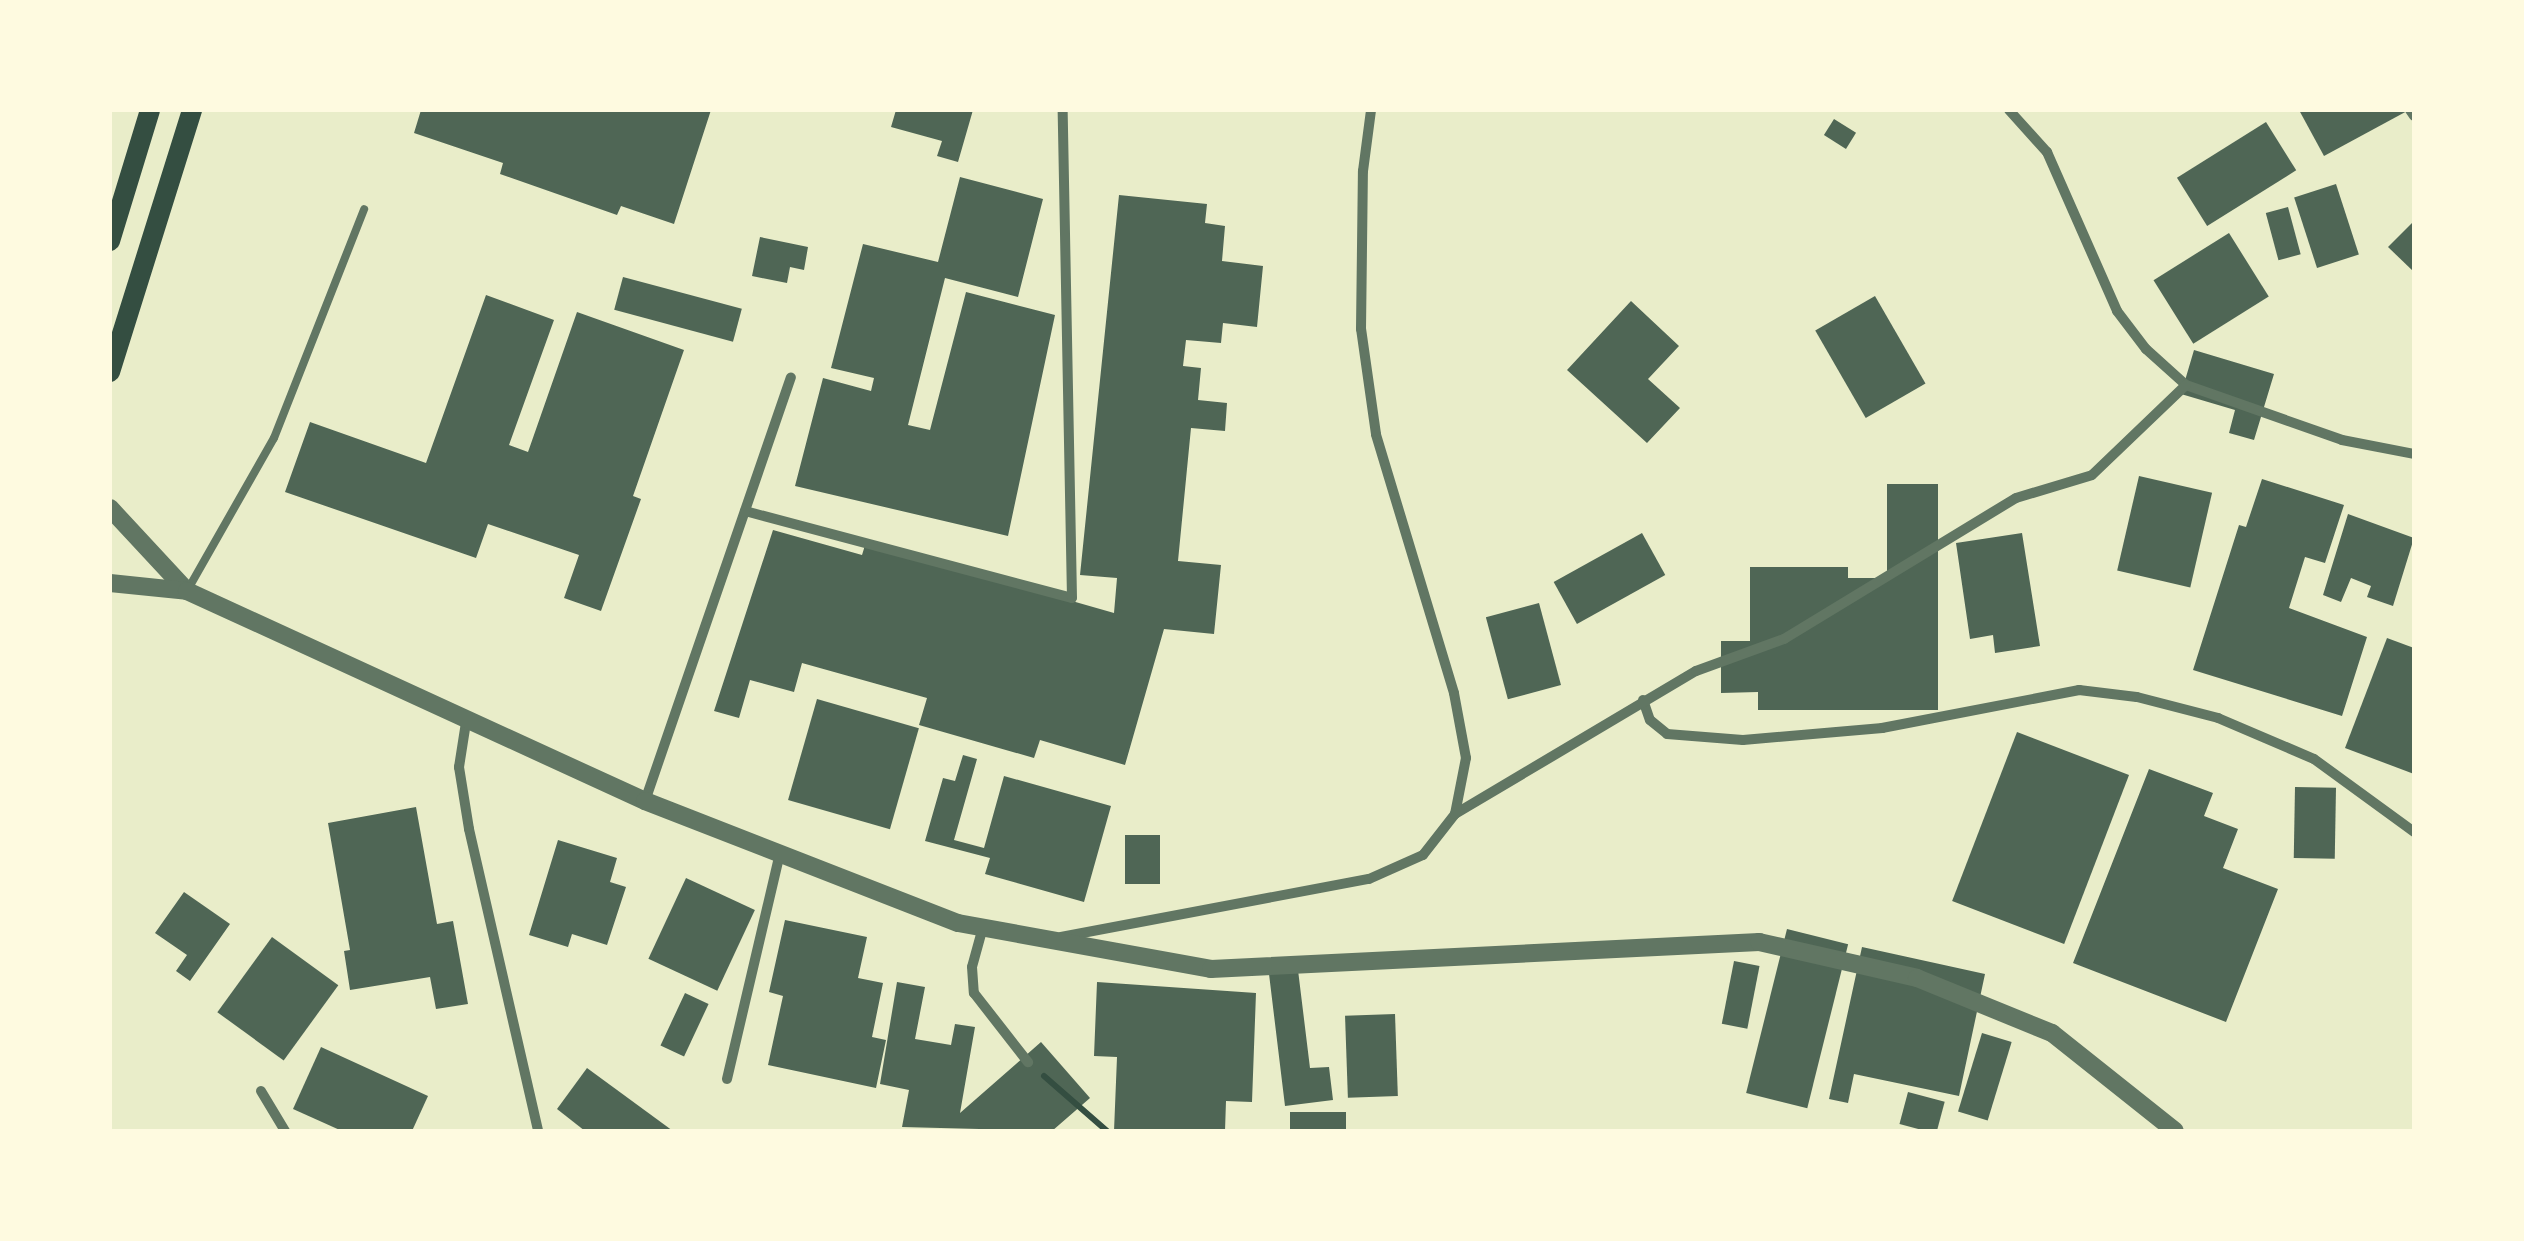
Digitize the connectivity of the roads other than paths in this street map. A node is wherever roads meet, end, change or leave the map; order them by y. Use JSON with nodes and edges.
{"nodes":[{"id":1,"x":150,"y":110,"type":"edge"},
{"id":2,"x":192,"y":110,"type":"edge"},
{"id":3,"x":1063,"y":110,"type":"edge"},
{"id":4,"x":1371,"y":110,"type":"edge"},
{"id":5,"x":2008,"y":110,"type":"edge"},
{"id":6,"x":364,"y":209,"type":"dead end"},
{"id":7,"x":110,"y":241,"type":"edge"},
{"id":8,"x":110,"y":372,"type":"edge"},
{"id":9,"x":791,"y":377,"type":"dead end"},
{"id":10,"x":2186,"y":384,"type":"junction"},
{"id":11,"x":2414,"y":454,"type":"edge"},
{"id":12,"x":110,"y":508,"type":"edge"},
{"id":13,"x":745,"y":511,"type":"junction"},
{"id":14,"x":110,"y":583,"type":"edge"},
{"id":15,"x":187,"y":591,"type":"junction"},
{"id":16,"x":1643,"y":700,"type":"junction"},
{"id":17,"x":467,"y":715,"type":"junction"},
{"id":18,"x":646,"y":800,"type":"junction"},
{"id":19,"x":1455,"y":814,"type":"junction"},
{"id":20,"x":2414,"y":832,"type":"edge"},
{"id":21,"x":779,"y":858,"type":"junction"},
{"id":22,"x":983,"y":927,"type":"junction"},
{"id":23,"x":1049,"y":940,"type":"junction"},
{"id":24,"x":1028,"y":1062,"type":"road end"},
{"id":25,"x":727,"y":1079,"type":"dead end"},
{"id":26,"x":261,"y":1092,"type":"dead end"},
{"id":27,"x":285,"y":1131,"type":"edge"},
{"id":28,"x":538,"y":1131,"type":"edge"},
{"id":29,"x":2175,"y":1131,"type":"edge"}],
"edges":[{"from":1,"to":7,"type":"main road"},
{"from":2,"to":8,"type":"main road"},
{"from":3,"to":13,"type":"street"},
{"from":4,"to":19,"type":"street"},
{"from":5,"to":10,"type":"street"},
{"from":6,"to":15,"type":"lane"},
{"from":9,"to":13,"type":"street"},
{"from":10,"to":11,"type":"street"},
{"from":10,"to":16,"type":"street"},
{"from":12,"to":15,"type":"street"},
{"from":13,"to":18,"type":"street"},
{"from":14,"to":15,"type":"street"},
{"from":15,"to":17,"type":"street"},
{"from":16,"to":19,"type":"street"},
{"from":16,"to":20,"type":"street"},
{"from":17,"to":18,"type":"street"},
{"from":17,"to":28,"type":"street"},
{"from":18,"to":21,"type":"street"},
{"from":19,"to":23,"type":"street"},
{"from":21,"to":22,"type":"street"},
{"from":21,"to":25,"type":"street"},
{"from":22,"to":23,"type":"street"},
{"from":22,"to":24,"type":"street"},
{"from":23,"to":29,"type":"street"},
{"from":26,"to":27,"type":"street"}]}
